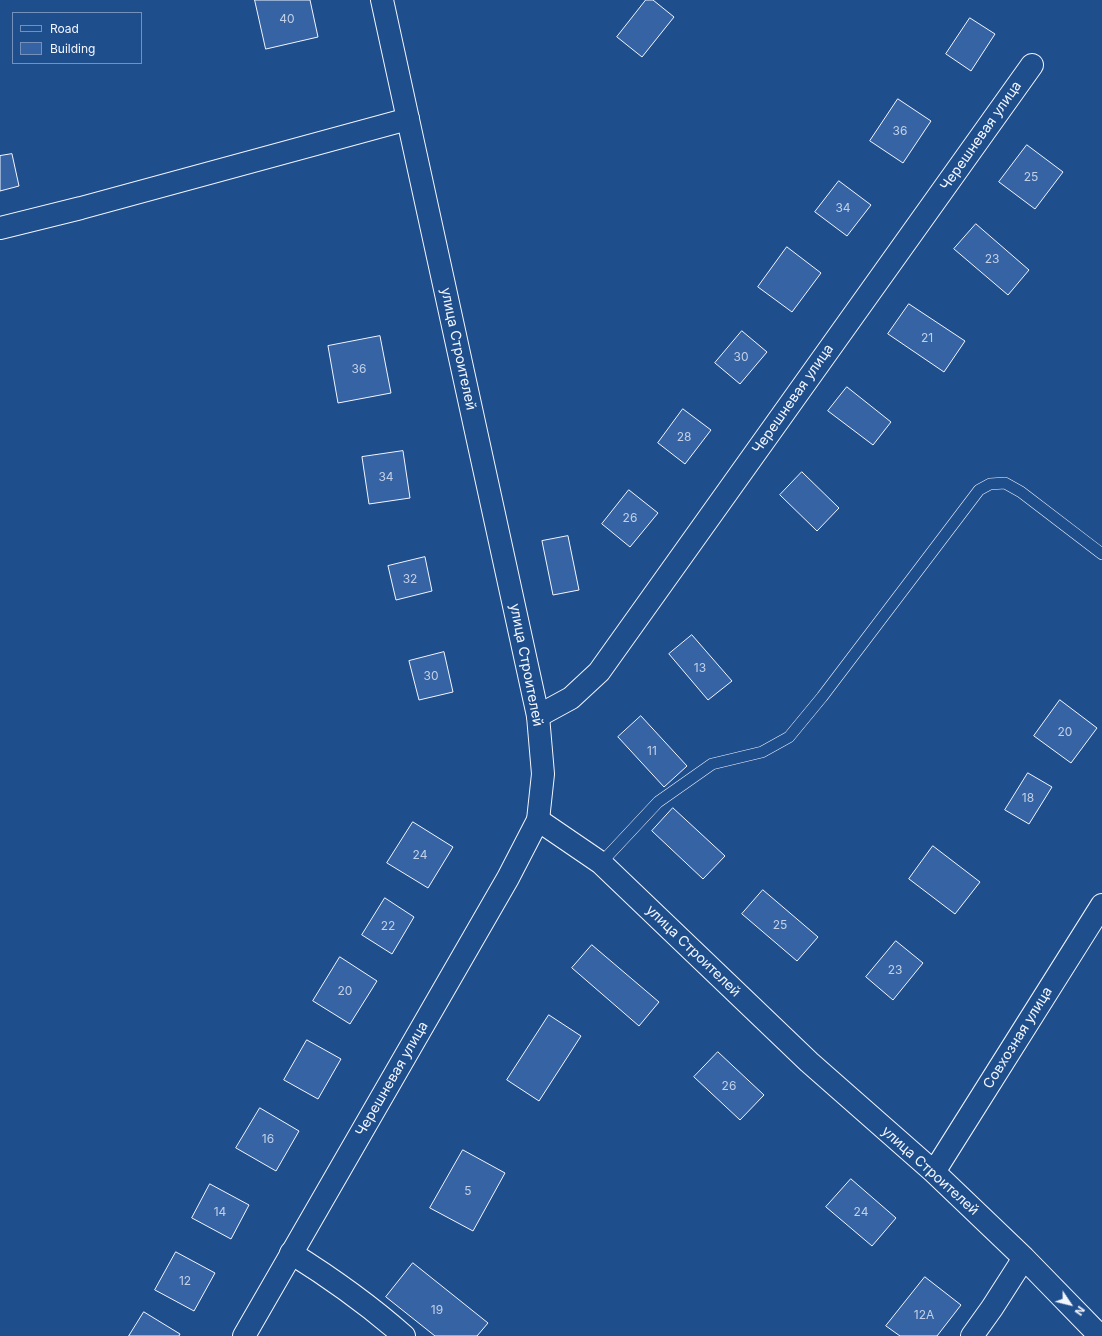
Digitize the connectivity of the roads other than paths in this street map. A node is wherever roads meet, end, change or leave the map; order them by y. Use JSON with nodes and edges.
{"nodes":[{"id":1,"x":382,"y":0,"type":"edge"},
{"id":2,"x":1032,"y":65,"type":"dead end"},
{"id":3,"x":408,"y":119,"type":"junction"},
{"id":4,"x":0,"y":228,"type":"edge"},
{"id":5,"x":1102,"y":554,"type":"edge"},
{"id":6,"x":538,"y":716,"type":"junction"},
{"id":7,"x":538,"y":820,"type":"junction"},
{"id":8,"x":600,"y":863,"type":"junction"},
{"id":9,"x":1102,"y":905,"type":"edge"},
{"id":10,"x":934,"y":1172,"type":"junction"},
{"id":11,"x":291,"y":1253,"type":"junction"},
{"id":12,"x":1024,"y":1258,"type":"junction"},
{"id":13,"x":244,"y":1336,"type":"edge"},
{"id":14,"x":404,"y":1336,"type":"edge"},
{"id":15,"x":972,"y":1336,"type":"edge"},
{"id":16,"x":1100,"y":1336,"type":"edge"}],
"edges":[{"from":1,"to":3,"type":"street","name":"улица Строителей"},
{"from":2,"to":6,"type":"street","name":"Черешневая улица"},
{"from":3,"to":4,"type":"street"},
{"from":3,"to":6,"type":"street","name":"улица Строителей"},
{"from":5,"to":8,"type":"lane"},
{"from":6,"to":7,"type":"street","name":"улица Строителей"},
{"from":7,"to":8,"type":"street","name":"улица Строителей"},
{"from":7,"to":11,"type":"street","name":"Черешневая улица"},
{"from":8,"to":10,"type":"street","name":"улица Строителей"},
{"from":9,"to":10,"type":"street","name":"Совхозная улица"},
{"from":10,"to":12,"type":"street","name":"улица Строителей"},
{"from":11,"to":13,"type":"street","name":"Черешневая улица"},
{"from":11,"to":14,"type":"street"},
{"from":12,"to":15,"type":"street"},
{"from":12,"to":16,"type":"street","name":"улица Строителей"}]}
